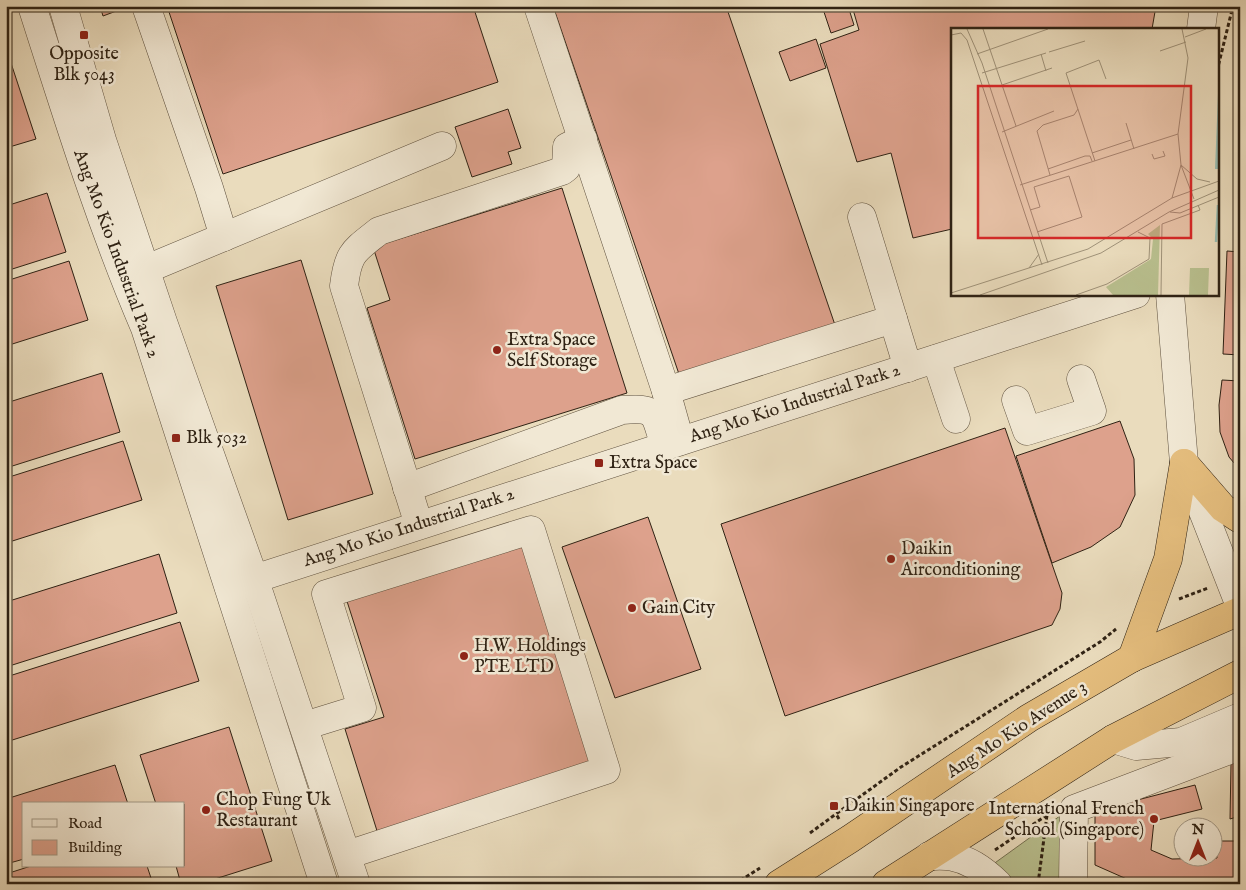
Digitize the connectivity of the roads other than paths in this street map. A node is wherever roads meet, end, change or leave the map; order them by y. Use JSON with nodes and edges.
{"nodes":[{"id":1,"x":32,"y":6,"type":"edge"},
{"id":2,"x":63,"y":6,"type":"edge"},
{"id":3,"x":146,"y":6,"type":"edge"},
{"id":4,"x":538,"y":6,"type":"edge"},
{"id":5,"x":1204,"y":6,"type":"edge"},
{"id":6,"x":1201,"y":28,"type":"edge"},
{"id":7,"x":583,"y":139,"type":"junction"},
{"id":8,"x":442,"y":146,"type":"dead end"},
{"id":9,"x":93,"y":154,"type":"junction"},
{"id":10,"x":862,"y":217,"type":"dead end"},
{"id":11,"x":224,"y":237,"type":"junction"},
{"id":12,"x":135,"y":274,"type":"junction"},
{"id":13,"x":1133,"y":295,"type":"edge"},
{"id":14,"x":1170,"y":295,"type":"edge"},
{"id":15,"x":893,"y":319,"type":"junction"},
{"id":16,"x":936,"y":359,"type":"junction"},
{"id":17,"x":908,"y":368,"type":"junction"},
{"id":18,"x":1081,"y":380,"type":"dead end"},
{"id":19,"x":666,"y":391,"type":"junction"},
{"id":20,"x":1016,"y":400,"type":"dead end"},
{"id":21,"x":956,"y":419,"type":"dead end"},
{"id":22,"x":673,"y":443,"type":"junction"},
{"id":23,"x":1184,"y":463,"type":"junction"},
{"id":24,"x":407,"y":488,"type":"junction"},
{"id":25,"x":215,"y":506,"type":"junction"},
{"id":26,"x":1240,"y":519,"type":"edge"},
{"id":27,"x":419,"y":525,"type":"junction"},
{"id":28,"x":254,"y":578,"type":"junction"},
{"id":29,"x":229,"y":588,"type":"junction"},
{"id":30,"x":1240,"y":606,"type":"edge"},
{"id":31,"x":1240,"y":611,"type":"edge"},
{"id":32,"x":1132,"y":658,"type":"junction"},
{"id":33,"x":1240,"y":674,"type":"edge"},
{"id":34,"x":1240,"y":717,"type":"edge"},
{"id":35,"x":304,"y":726,"type":"junction"},
{"id":36,"x":1113,"y":739,"type":"junction"},
{"id":37,"x":1240,"y":746,"type":"edge"},
{"id":38,"x":347,"y":855,"type":"junction"},
{"id":39,"x":929,"y":856,"type":"junction"},
{"id":40,"x":324,"y":884,"type":"edge"},
{"id":41,"x":356,"y":884,"type":"edge"},
{"id":42,"x":779,"y":884,"type":"edge"},
{"id":43,"x":886,"y":884,"type":"edge"},
{"id":44,"x":998,"y":884,"type":"edge"},
{"id":45,"x":1073,"y":884,"type":"edge"}],
"edges":[{"from":1,"to":9,"type":"street","name":"Ang Mo Kio Industrial Park 2"},
{"from":2,"to":9,"type":"street","name":"Ang Mo Kio Industrial Park 2"},
{"from":3,"to":11,"type":"street"},
{"from":4,"to":7,"type":"street"},
{"from":5,"to":6,"type":"street"},
{"from":7,"to":19,"type":"street"},
{"from":7,"to":24,"type":"street"},
{"from":8,"to":11,"type":"street"},
{"from":9,"to":12,"type":"street","name":"Ang Mo Kio Industrial Park 2"},
{"from":10,"to":15,"type":"street"},
{"from":11,"to":12,"type":"street"},
{"from":12,"to":25,"type":"street","name":"Ang Mo Kio Industrial Park 2"},
{"from":13,"to":16,"type":"street","name":"Ang Mo Kio Industrial Park 2"},
{"from":14,"to":23,"type":"street"},
{"from":15,"to":17,"type":"street"},
{"from":15,"to":19,"type":"street"},
{"from":16,"to":17,"type":"street","name":"Ang Mo Kio Industrial Park 2"},
{"from":16,"to":21,"type":"street"},
{"from":17,"to":22,"type":"street","name":"Ang Mo Kio Industrial Park 2"},
{"from":18,"to":20,"type":"street"},
{"from":19,"to":22,"type":"street"},
{"from":22,"to":24,"type":"street"},
{"from":22,"to":27,"type":"street","name":"Ang Mo Kio Industrial Park 2"},
{"from":23,"to":26,"type":"highway"},
{"from":23,"to":30,"type":"street"},
{"from":23,"to":32,"type":"highway"},
{"from":24,"to":27,"type":"street"},
{"from":25,"to":28,"type":"street","name":"Ang Mo Kio Industrial Park 2"},
{"from":25,"to":29,"type":"street","name":"Ang Mo Kio Industrial Park 2"},
{"from":27,"to":28,"type":"street","name":"Ang Mo Kio Industrial Park 2"},
{"from":28,"to":29,"type":"street","name":"Ang Mo Kio Industrial Park 2"},
{"from":28,"to":35,"type":"street","name":"Ang Mo Kio Industrial Park 2"},
{"from":29,"to":40,"type":"street","name":"Ang Mo Kio Industrial Park 2"},
{"from":31,"to":32,"type":"highway","name":"Ang Mo Kio Avenue 3"},
{"from":32,"to":42,"type":"highway","name":"Ang Mo Kio Avenue 3"},
{"from":33,"to":36,"type":"highway"},
{"from":34,"to":36,"type":"street"},
{"from":35,"to":38,"type":"street","name":"Ang Mo Kio Industrial Park 2"},
{"from":35,"to":38,"type":"street"},
{"from":36,"to":39,"type":"highway"},
{"from":37,"to":45,"type":"street"},
{"from":38,"to":41,"type":"street","name":"Ang Mo Kio Industrial Park 2"},
{"from":39,"to":43,"type":"highway"},
{"from":39,"to":44,"type":"street"}]}
